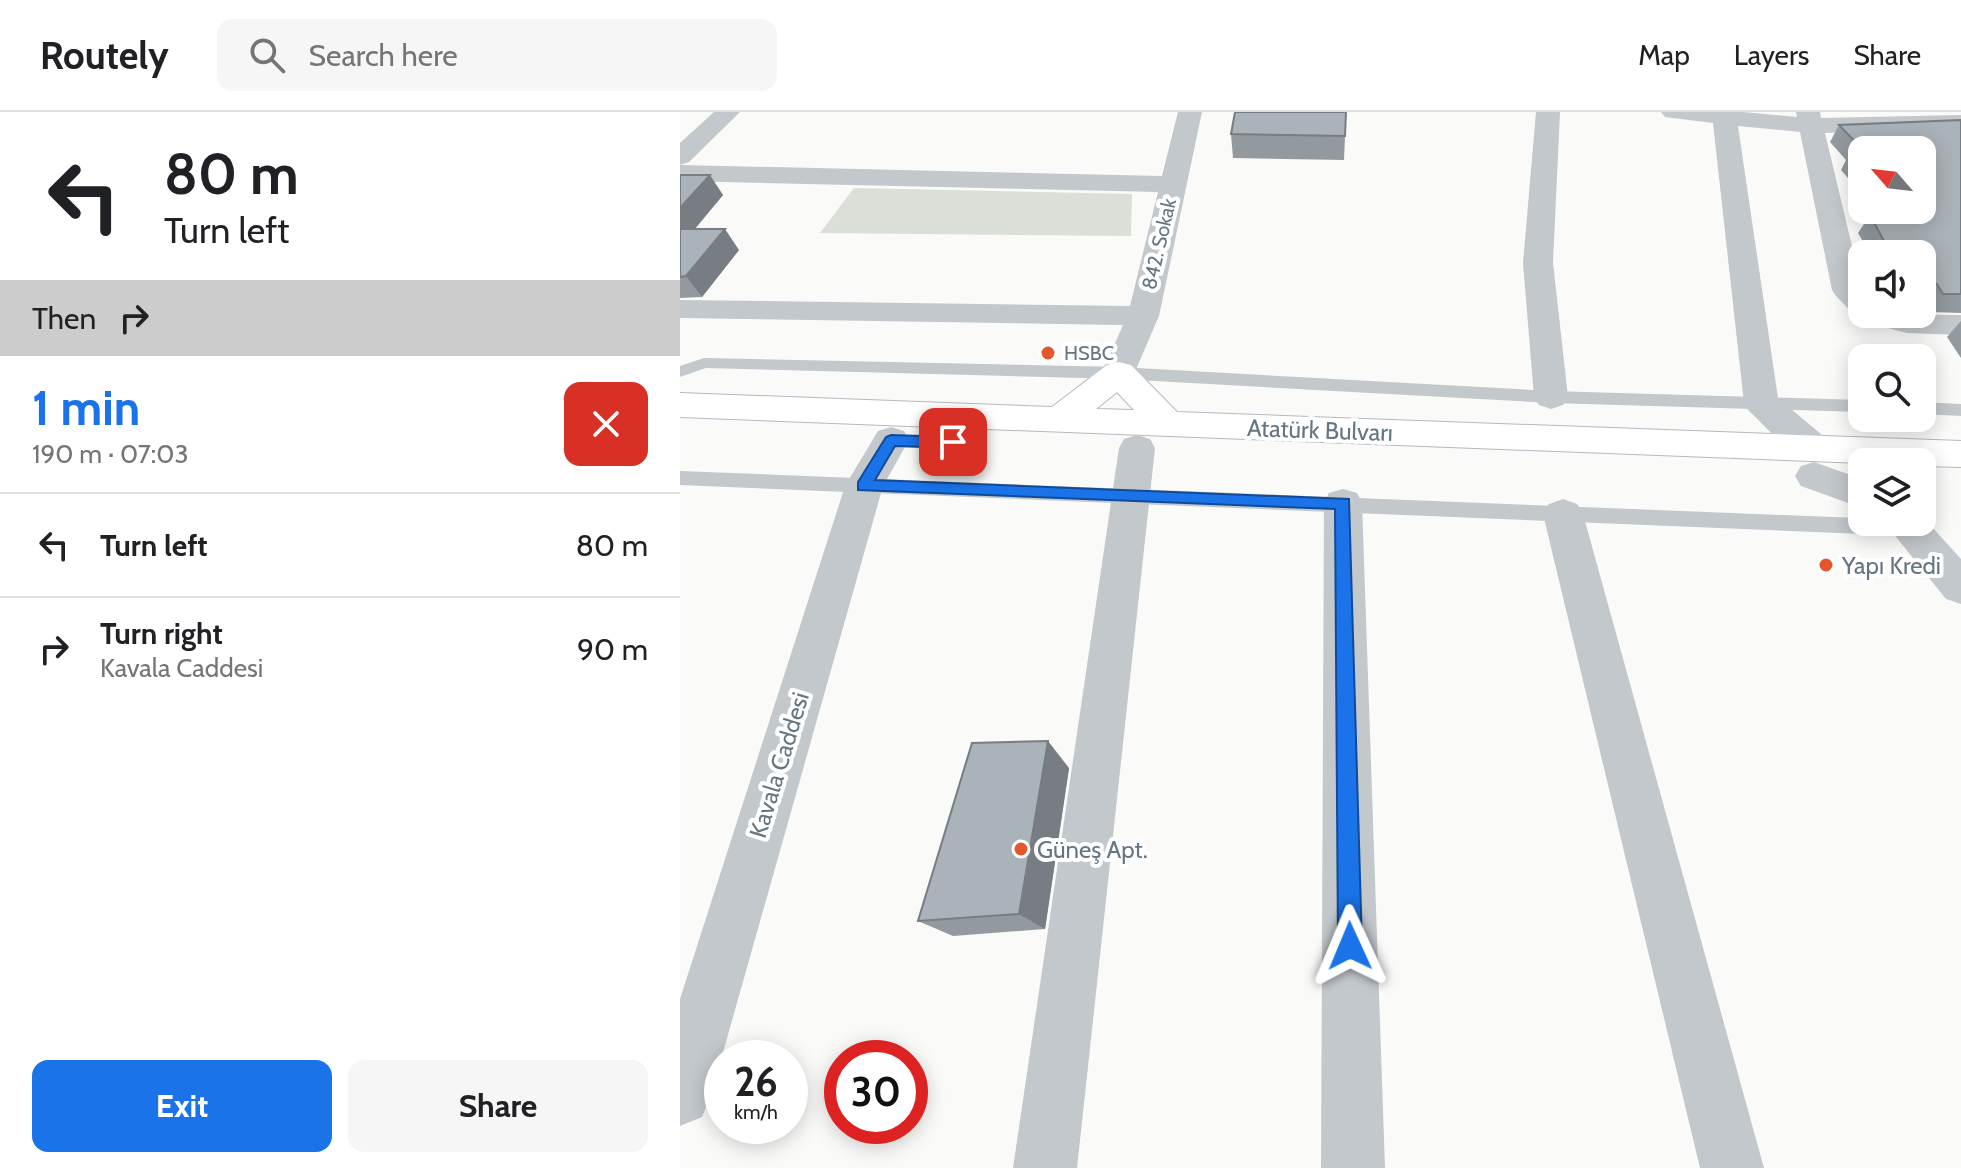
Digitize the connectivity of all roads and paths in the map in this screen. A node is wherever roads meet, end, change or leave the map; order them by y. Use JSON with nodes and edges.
{"nodes":[{"id":1,"x":728,"y":112,"type":"edge"},
{"id":2,"x":1190,"y":112,"type":"edge"},
{"id":3,"x":1548,"y":112,"type":"edge"},
{"id":4,"x":1673,"y":112,"type":"edge"},
{"id":5,"x":1724,"y":115,"type":"edge"},
{"id":6,"x":1808,"y":119,"type":"edge"},
{"id":7,"x":1961,"y":122,"type":"edge"},
{"id":8,"x":680,"y":157,"type":"edge"},
{"id":9,"x":680,"y":173,"type":"edge"},
{"id":10,"x":1173,"y":184,"type":"junction"},
{"id":11,"x":1848,"y":291,"type":"edge"},
{"id":12,"x":680,"y":309,"type":"edge"},
{"id":13,"x":1143,"y":316,"type":"junction"},
{"id":14,"x":1936,"y":324,"type":"edge"},
{"id":15,"x":1961,"y":325,"type":"edge"},
{"id":16,"x":680,"y":372,"type":"edge"},
{"id":17,"x":1119,"y":373,"type":"junction"},
{"id":18,"x":1551,"y":397,"type":"junction"},
{"id":19,"x":1761,"y":403,"type":"junction"},
{"id":20,"x":680,"y":405,"type":"edge"},
{"id":21,"x":1848,"y":406,"type":"edge"},
{"id":22,"x":1936,"y":409,"type":"edge"},
{"id":23,"x":1961,"y":410,"type":"edge"},
{"id":24,"x":1059,"y":420,"type":"junction"},
{"id":25,"x":680,"y":431,"type":"edge"},
{"id":26,"x":891,"y":440,"type":"junction"},
{"id":27,"x":1961,"y":454,"type":"edge"},
{"id":28,"x":1146,"y":456,"type":"junction"},
{"id":29,"x":1815,"y":463,"type":"junction"},
{"id":30,"x":1848,"y":474,"type":"edge"},
{"id":31,"x":680,"y":478,"type":"edge"},
{"id":32,"x":1936,"y":483,"type":"edge"},
{"id":33,"x":1961,"y":484,"type":"edge"},
{"id":34,"x":1848,"y":485,"type":"edge"},
{"id":35,"x":864,"y":486,"type":"junction"},
{"id":36,"x":1343,"y":503,"type":"junction"},
{"id":37,"x":1563,"y":514,"type":"junction"},
{"id":38,"x":1848,"y":525,"type":"edge"},
{"id":39,"x":1916,"y":536,"type":"edge"},
{"id":40,"x":1961,"y":587,"type":"edge"},
{"id":41,"x":680,"y":1095,"type":"edge"},
{"id":42,"x":1045,"y":1168,"type":"edge"},
{"id":43,"x":1353,"y":1168,"type":"edge"},
{"id":44,"x":1732,"y":1168,"type":"edge"}],
"edges":[{"from":1,"to":8,"type":"street"},
{"from":2,"to":10,"type":"street","name":"842. Sokak"},
{"from":3,"to":18,"type":"street"},
{"from":4,"to":5,"type":"street"},
{"from":5,"to":6,"type":"street"},
{"from":5,"to":19,"type":"street"},
{"from":6,"to":7,"type":"street"},
{"from":6,"to":11,"type":"street"},
{"from":9,"to":10,"type":"street"},
{"from":10,"to":13,"type":"street","name":"842. Sokak"},
{"from":12,"to":13,"type":"street"},
{"from":13,"to":17,"type":"street","name":"842. Sokak"},
{"from":14,"to":15,"type":"street"},
{"from":16,"to":17,"type":"lane"},
{"from":17,"to":18,"type":"lane"},
{"from":17,"to":24,"type":"main road"},
{"from":17,"to":28,"type":"main road"},
{"from":18,"to":19,"type":"lane"},
{"from":19,"to":21,"type":"lane"},
{"from":19,"to":29,"type":"street"},
{"from":20,"to":24,"type":"main road","name":"Atatürk Bulvarı"},
{"from":22,"to":23,"type":"lane"},
{"from":24,"to":28,"type":"main road","name":"Atatürk Bulvarı"},
{"from":25,"to":26,"type":"main road","name":"Atatürk Bulvarı"},
{"from":26,"to":28,"type":"main road","name":"Atatürk Bulvarı"},
{"from":26,"to":35,"type":"street","name":"Kavala Caddesi"},
{"from":27,"to":29,"type":"main road","name":"Atatürk Bulvarı"},
{"from":28,"to":29,"type":"main road","name":"Atatürk Bulvarı"},
{"from":28,"to":35,"type":"lane"},
{"from":28,"to":36,"type":"lane"},
{"from":28,"to":42,"type":"street"},
{"from":29,"to":30,"type":"main road","name":"Atatürk Bulvarı"},
{"from":29,"to":34,"type":"street"},
{"from":31,"to":35,"type":"lane"},
{"from":32,"to":33,"type":"main road"},
{"from":35,"to":41,"type":"street","name":"Kavala Caddesi"},
{"from":36,"to":37,"type":"lane"},
{"from":36,"to":43,"type":"street"},
{"from":37,"to":38,"type":"lane"},
{"from":37,"to":44,"type":"street"},
{"from":39,"to":40,"type":"street"}]}
